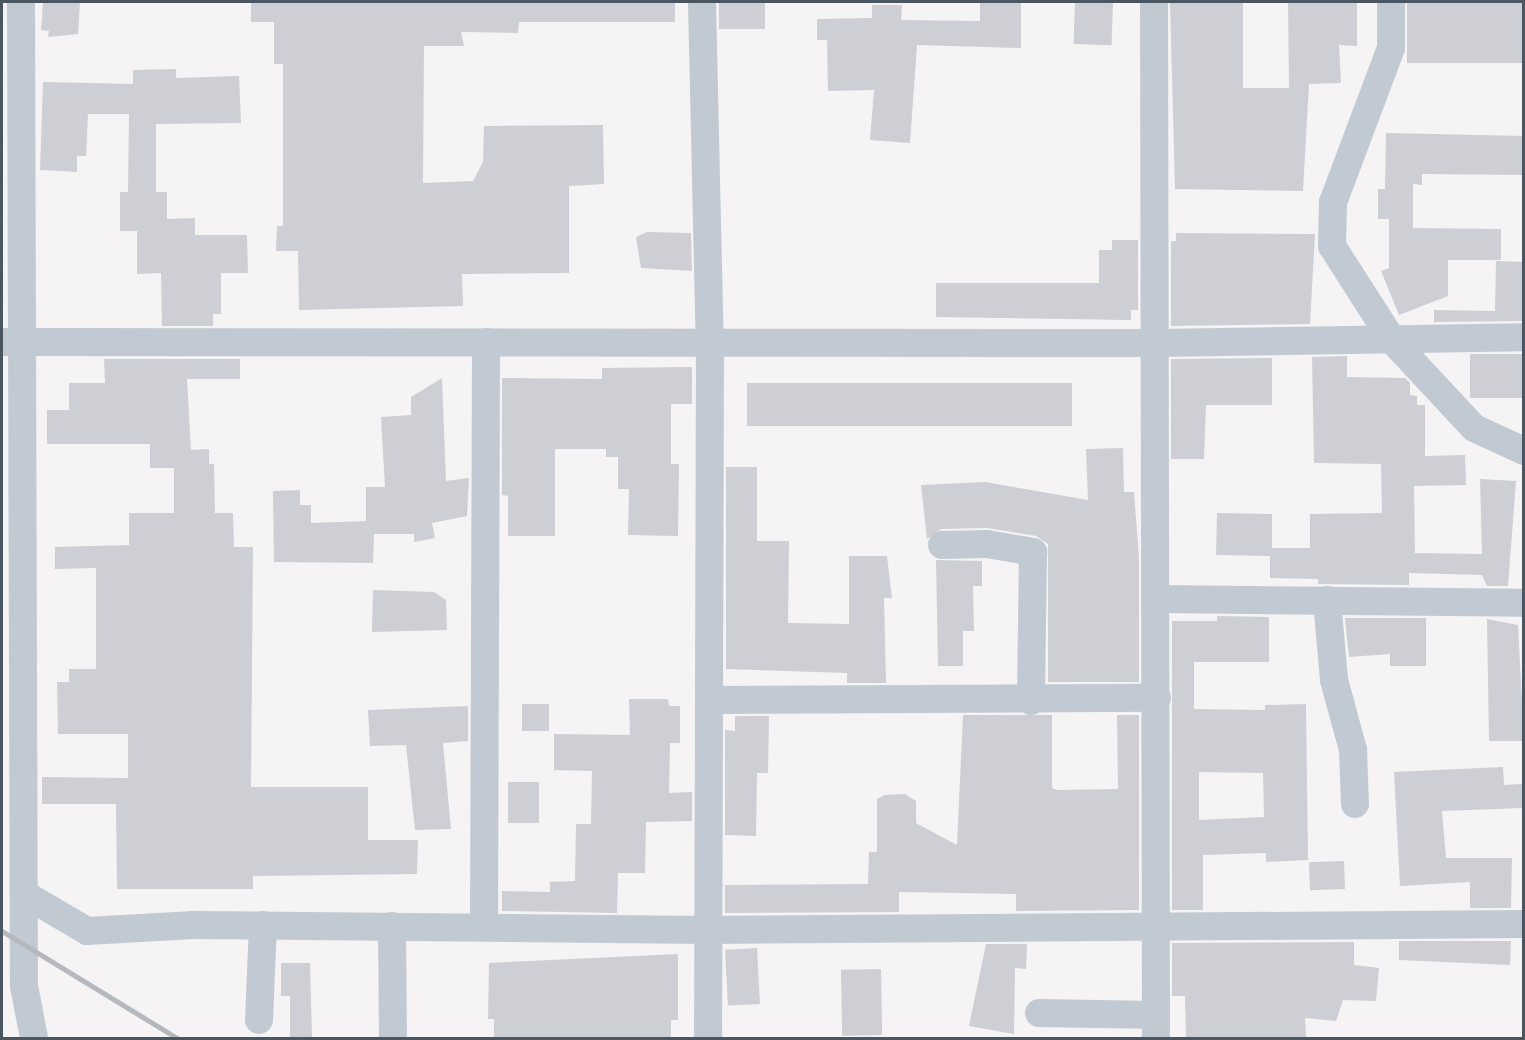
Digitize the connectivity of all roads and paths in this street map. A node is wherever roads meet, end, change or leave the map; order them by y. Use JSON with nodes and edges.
{"nodes":[{"id":1,"x":21,"y":2,"type":"edge"},
{"id":2,"x":702,"y":2,"type":"edge"},
{"id":3,"x":1154,"y":2,"type":"edge"},
{"id":4,"x":1391,"y":2,"type":"edge"},
{"id":5,"x":1524,"y":337,"type":"edge"},
{"id":6,"x":1392,"y":340,"type":"junction"},
{"id":7,"x":12,"y":342,"type":"edge"},
{"id":8,"x":486,"y":342,"type":"junction"},
{"id":9,"x":710,"y":342,"type":"junction"},
{"id":10,"x":1156,"y":343,"type":"junction"},
{"id":11,"x":1524,"y":451,"type":"edge"},
{"id":12,"x":942,"y":545,"type":"dead end"},
{"id":13,"x":1157,"y":599,"type":"junction"},
{"id":14,"x":1327,"y":600,"type":"junction"},
{"id":15,"x":1524,"y":603,"type":"edge"},
{"id":16,"x":1157,"y":698,"type":"junction"},
{"id":17,"x":709,"y":700,"type":"junction"},
{"id":18,"x":1031,"y":701,"type":"junction"},
{"id":19,"x":1355,"y":804,"type":"dead end"},
{"id":20,"x":24,"y":894,"type":"junction"},
{"id":21,"x":1524,"y":924,"type":"edge"},
{"id":22,"x":263,"y":925,"type":"junction"},
{"id":23,"x":392,"y":926,"type":"junction"},
{"id":24,"x":483,"y":926,"type":"junction"},
{"id":25,"x":1157,"y":926,"type":"junction"},
{"id":26,"x":708,"y":930,"type":"junction"},
{"id":27,"x":13,"y":983,"type":"edge"},
{"id":28,"x":1039,"y":1013,"type":"dead end"},
{"id":29,"x":259,"y":1020,"type":"dead end"},
{"id":30,"x":1156,"y":1027,"type":"edge"},
{"id":31,"x":32,"y":1028,"type":"edge"},
{"id":32,"x":10,"y":1038,"type":"edge"},
{"id":33,"x":393,"y":1038,"type":"edge"},
{"id":34,"x":708,"y":1038,"type":"edge"}],
"edges":[{"from":1,"to":7,"type":"street"},
{"from":2,"to":9,"type":"street"},
{"from":3,"to":10,"type":"street"},
{"from":4,"to":6,"type":"street"},
{"from":5,"to":6,"type":"street"},
{"from":6,"to":10,"type":"street"},
{"from":6,"to":11,"type":"street"},
{"from":7,"to":8,"type":"street"},
{"from":7,"to":20,"type":"street"},
{"from":8,"to":9,"type":"street"},
{"from":8,"to":24,"type":"street"},
{"from":9,"to":10,"type":"street"},
{"from":9,"to":17,"type":"street"},
{"from":10,"to":13,"type":"street"},
{"from":12,"to":18,"type":"street"},
{"from":13,"to":14,"type":"street"},
{"from":13,"to":16,"type":"street"},
{"from":14,"to":15,"type":"street"},
{"from":14,"to":19,"type":"street"},
{"from":16,"to":18,"type":"street"},
{"from":16,"to":25,"type":"street"},
{"from":17,"to":18,"type":"street"},
{"from":17,"to":26,"type":"street"},
{"from":20,"to":22,"type":"street"},
{"from":20,"to":27,"type":"street"},
{"from":21,"to":25,"type":"street"},
{"from":22,"to":23,"type":"street"},
{"from":22,"to":29,"type":"street"},
{"from":23,"to":24,"type":"street"},
{"from":23,"to":33,"type":"street"},
{"from":24,"to":26,"type":"street"},
{"from":25,"to":26,"type":"street"},
{"from":25,"to":30,"type":"street"},
{"from":26,"to":34,"type":"street"},
{"from":27,"to":31,"type":"street"},
{"from":28,"to":30,"type":"street"},
{"from":31,"to":32,"type":"street"}]}
